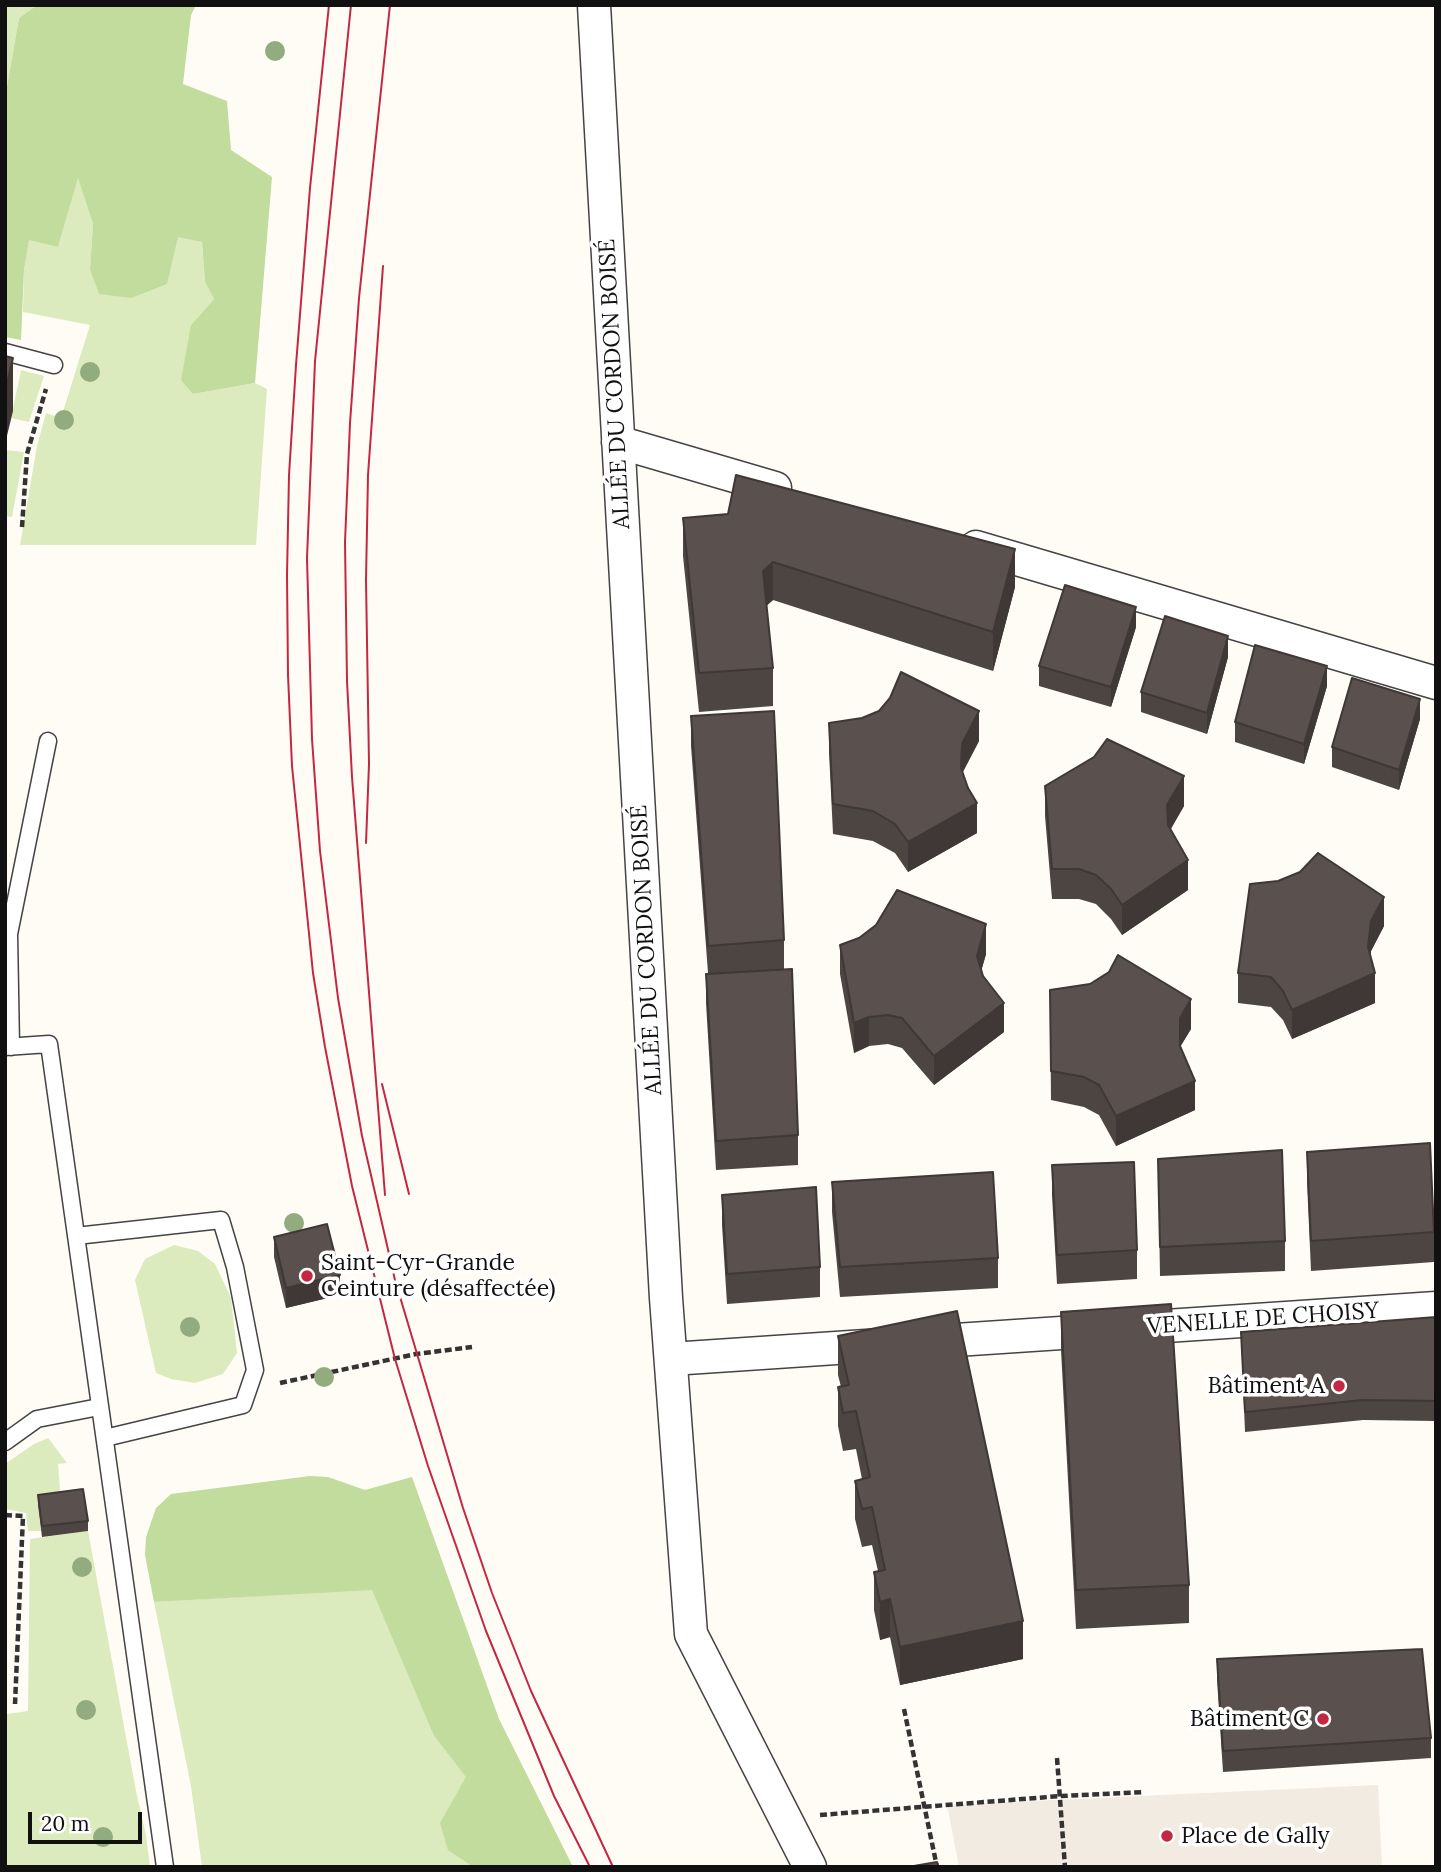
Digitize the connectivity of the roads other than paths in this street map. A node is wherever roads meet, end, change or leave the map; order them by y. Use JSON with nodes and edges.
{"nodes":[{"id":1,"x":594,"y":5,"type":"edge"},
{"id":2,"x":5,"y":352,"type":"edge"},
{"id":3,"x":54,"y":365,"type":"road end"},
{"id":4,"x":618,"y":442,"type":"junction"},
{"id":5,"x":806,"y":498,"type":"edge"},
{"id":6,"x":953,"y":541,"type":"edge"},
{"id":7,"x":1436,"y":683,"type":"edge"},
{"id":8,"x":48,"y":741,"type":"dead end"},
{"id":9,"x":8,"y":1047,"type":"edge"},
{"id":10,"x":76,"y":1236,"type":"junction"},
{"id":11,"x":1436,"y":1308,"type":"edge"},
{"id":12,"x":671,"y":1359,"type":"junction"},
{"id":13,"x":99,"y":1407,"type":"junction"},
{"id":14,"x":105,"y":1438,"type":"junction"},
{"id":15,"x":5,"y":1442,"type":"edge"},
{"id":16,"x":165,"y":1867,"type":"edge"},
{"id":17,"x":810,"y":1867,"type":"edge"}],
"edges":[{"from":1,"to":4,"type":"street","name":"ALLÉE DU CORDON BOISÉ"},
{"from":2,"to":3,"type":"lane"},
{"from":4,"to":5,"type":"street"},
{"from":4,"to":12,"type":"street","name":"ALLÉE DU CORDON BOISÉ"},
{"from":6,"to":7,"type":"street"},
{"from":8,"to":9,"type":"lane"},
{"from":9,"to":10,"type":"lane"},
{"from":10,"to":13,"type":"lane"},
{"from":10,"to":14,"type":"lane"},
{"from":11,"to":12,"type":"street","name":"VENELLE DE CHOISY"},
{"from":12,"to":17,"type":"street","name":"ALLÉE DU CORDON BOISÉ"},
{"from":13,"to":14,"type":"lane"},
{"from":13,"to":15,"type":"lane"},
{"from":14,"to":16,"type":"lane"}]}
